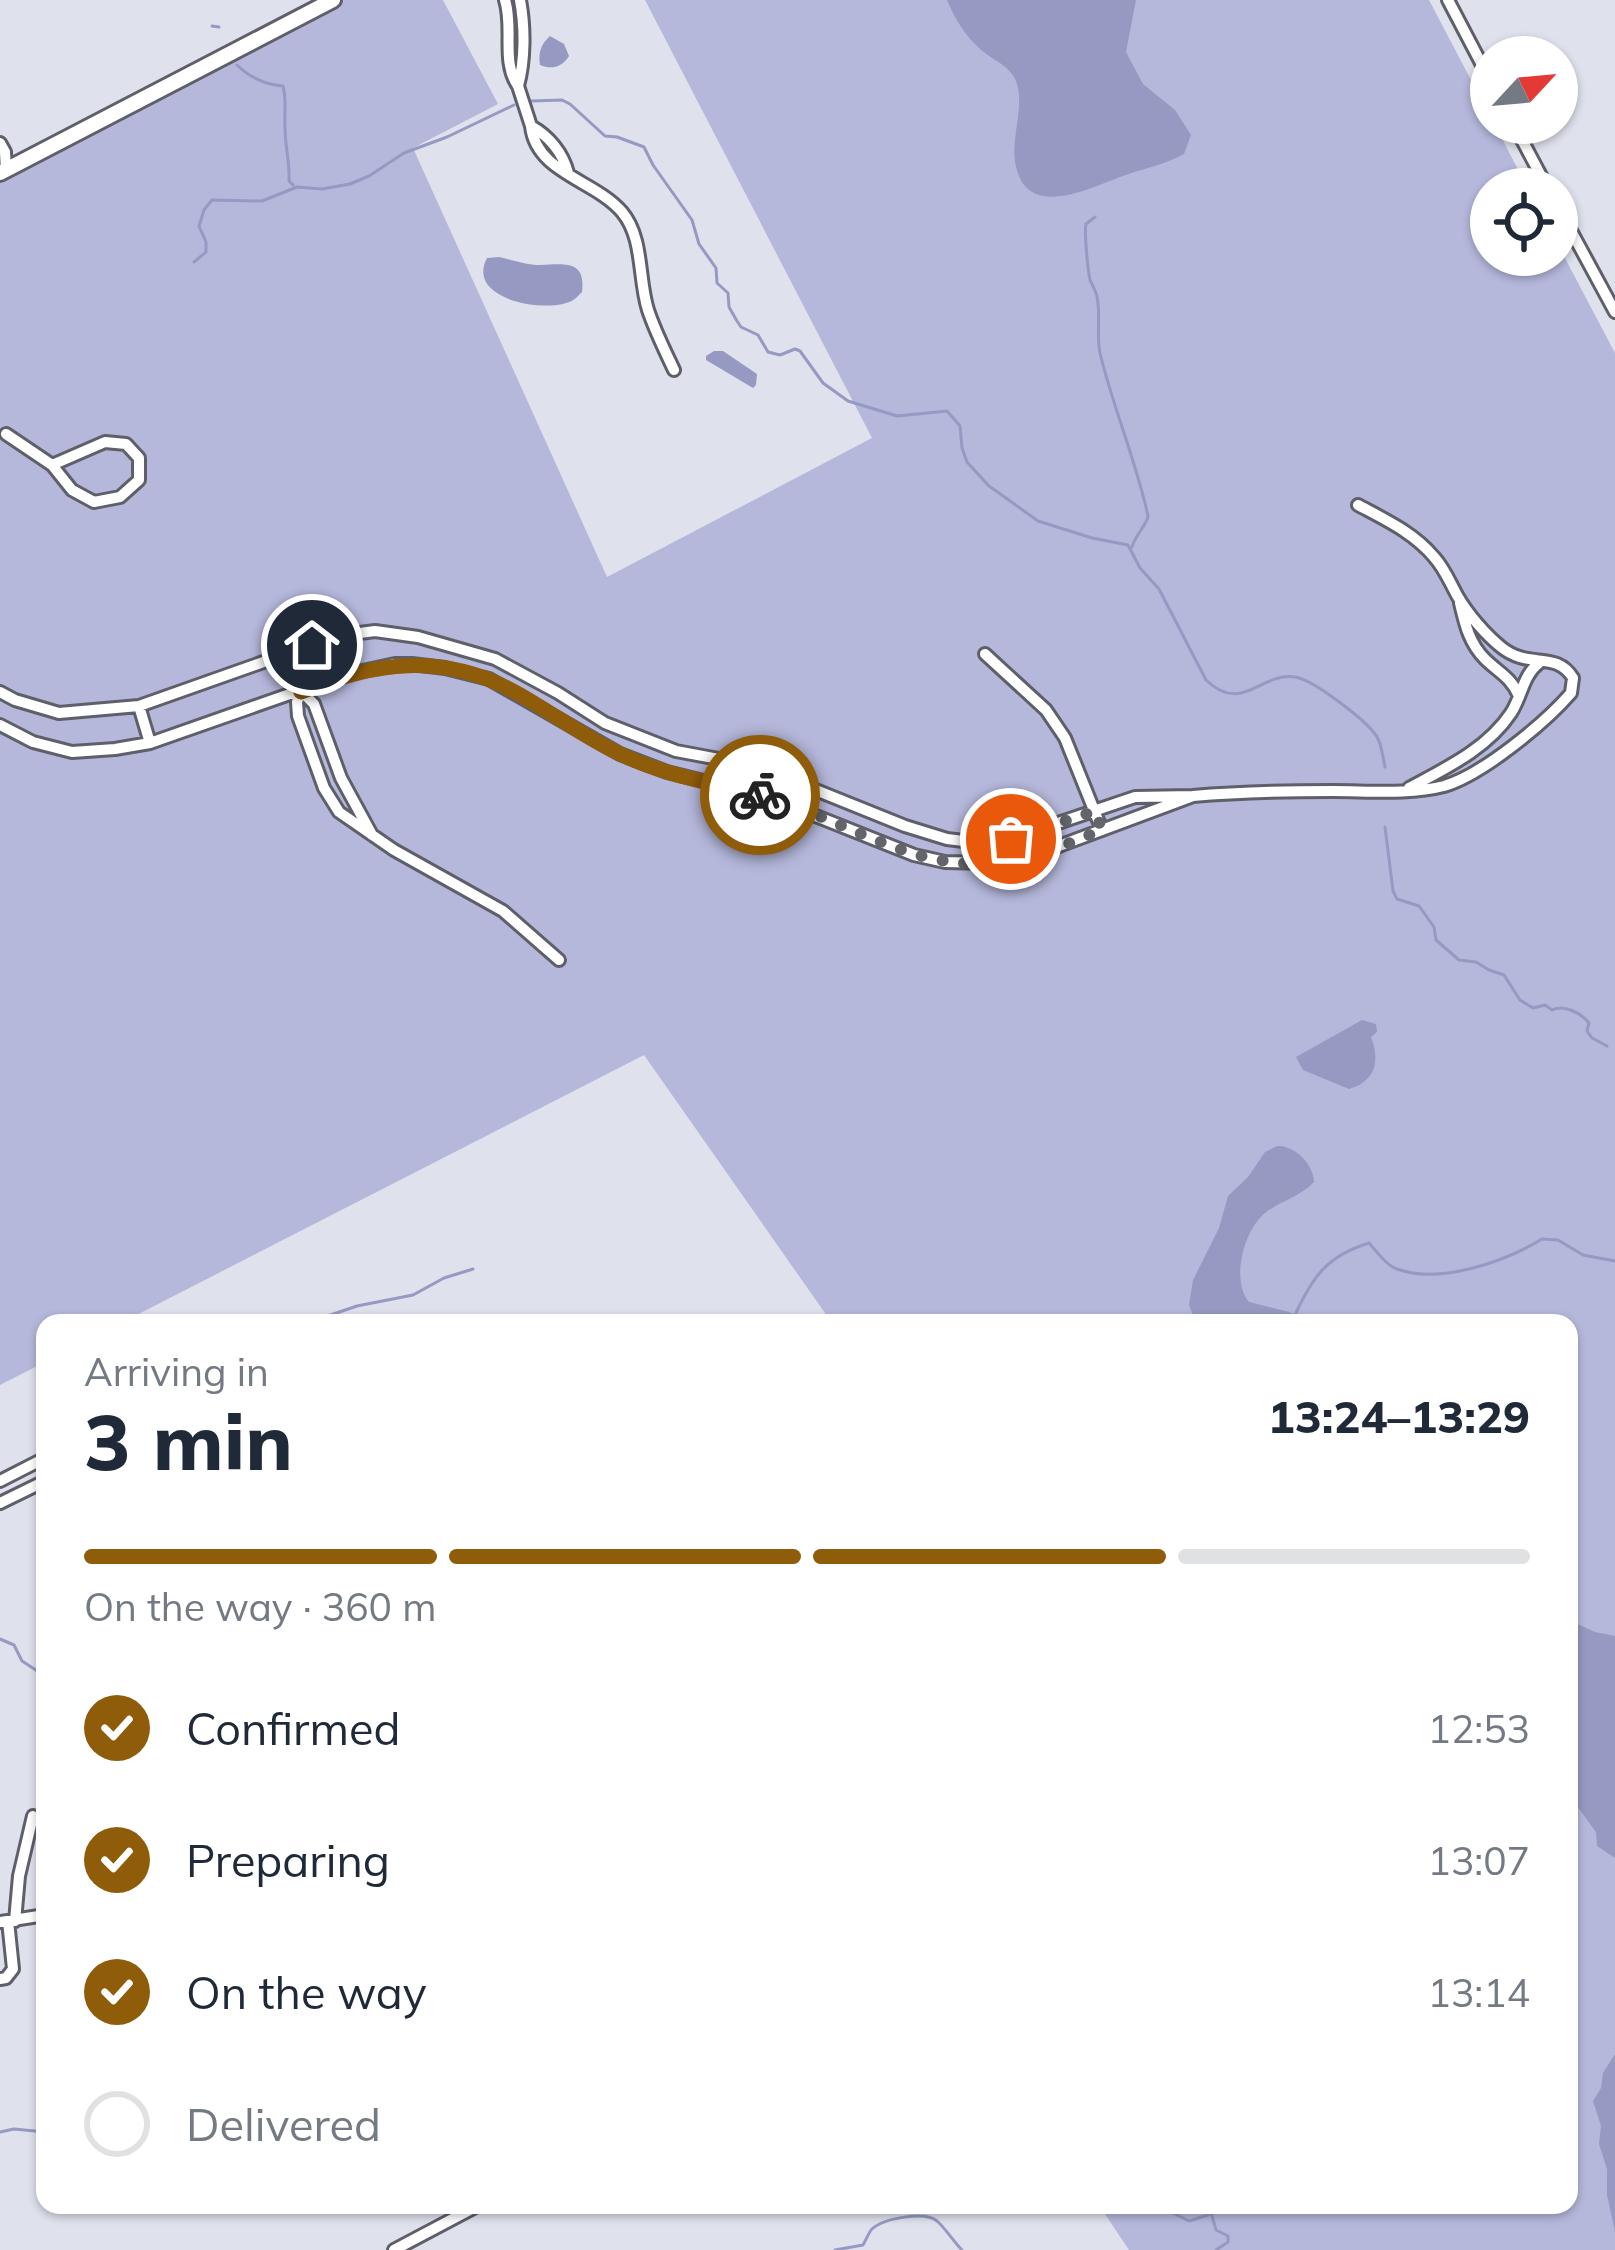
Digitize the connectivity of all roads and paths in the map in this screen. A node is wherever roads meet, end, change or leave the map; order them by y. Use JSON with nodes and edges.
{"nodes":[{"id":1,"x":334,"y":0,"type":"edge"},
{"id":2,"x":505,"y":0,"type":"edge"},
{"id":3,"x":1448,"y":0,"type":"edge"},
{"id":4,"x":521,"y":6,"type":"edge"},
{"id":5,"x":508,"y":15,"type":"junction"},
{"id":6,"x":1470,"y":42,"type":"edge"},
{"id":7,"x":518,"y":86,"type":"junction"},
{"id":8,"x":0,"y":142,"type":"edge"},
{"id":9,"x":2,"y":169,"type":"edge"},
{"id":10,"x":1578,"y":244,"type":"edge"},
{"id":11,"x":1615,"y":312,"type":"edge"},
{"id":12,"x":674,"y":370,"type":"dead end"},
{"id":13,"x":2,"y":431,"type":"edge"},
{"id":14,"x":52,"y":465,"type":"junction"},
{"id":15,"x":1358,"y":505,"type":"dead end"},
{"id":16,"x":1460,"y":600,"type":"junction"},
{"id":17,"x":440,"y":643,"type":"junction"},
{"id":18,"x":985,"y":654,"type":"dead end"},
{"id":19,"x":287,"y":655,"type":"junction"},
{"id":20,"x":1540,"y":662,"type":"junction"},
{"id":21,"x":436,"y":667,"type":"junction"},
{"id":22,"x":0,"y":692,"type":"edge"},
{"id":23,"x":301,"y":692,"type":"junction"},
{"id":24,"x":1519,"y":697,"type":"junction"},
{"id":25,"x":15,"y":700,"type":"junction"},
{"id":26,"x":139,"y":706,"type":"junction"},
{"id":27,"x":0,"y":725,"type":"edge"},
{"id":28,"x":613,"y":726,"type":"junction"},
{"id":29,"x":150,"y":743,"type":"junction"},
{"id":30,"x":605,"y":746,"type":"junction"},
{"id":31,"x":1406,"y":789,"type":"junction"},
{"id":32,"x":828,"y":795,"type":"junction"},
{"id":33,"x":1193,"y":796,"type":"junction"},
{"id":34,"x":1095,"y":811,"type":"junction"},
{"id":35,"x":819,"y":817,"type":"junction"},
{"id":36,"x":1102,"y":830,"type":"junction"},
{"id":37,"x":372,"y":835,"type":"junction"},
{"id":38,"x":958,"y":840,"type":"junction"},
{"id":39,"x":956,"y":863,"type":"junction"},
{"id":40,"x":560,"y":960,"type":"dead end"},
{"id":41,"x":36,"y":1463,"type":"edge"},
{"id":42,"x":0,"y":1481,"type":"edge"},
{"id":43,"x":36,"y":1485,"type":"edge"},
{"id":44,"x":0,"y":1503,"type":"edge"},
{"id":45,"x":33,"y":1816,"type":"dead end"},
{"id":46,"x":8,"y":1921,"type":"edge"},
{"id":47,"x":0,"y":1979,"type":"edge"},
{"id":48,"x":462,"y":2214,"type":"edge"},
{"id":49,"x":394,"y":2250,"type":"edge"}],
"edges":[{"from":1,"to":9,"type":"main road"},
{"from":2,"to":5,"type":"street"},
{"from":3,"to":6,"type":"street"},
{"from":4,"to":5,"type":"street"},
{"from":4,"to":7,"type":"street"},
{"from":5,"to":7,"type":"street"},
{"from":7,"to":12,"type":"street"},
{"from":8,"to":9,"type":"street"},
{"from":10,"to":11,"type":"street"},
{"from":13,"to":14,"type":"street"},
{"from":14,"to":14,"type":"street"},
{"from":15,"to":16,"type":"street"},
{"from":16,"to":20,"type":"street"},
{"from":16,"to":24,"type":"street"},
{"from":17,"to":19,"type":"street"},
{"from":17,"to":21,"type":"street"},
{"from":17,"to":28,"type":"street"},
{"from":18,"to":34,"type":"street"},
{"from":19,"to":23,"type":"street"},
{"from":19,"to":26,"type":"street"},
{"from":20,"to":24,"type":"street"},
{"from":20,"to":31,"type":"street"},
{"from":21,"to":23,"type":"street"},
{"from":21,"to":30,"type":"street"},
{"from":22,"to":25,"type":"street"},
{"from":23,"to":29,"type":"street"},
{"from":23,"to":37,"type":"street"},
{"from":23,"to":37,"type":"street"},
{"from":24,"to":31,"type":"street"},
{"from":25,"to":26,"type":"street"},
{"from":25,"to":27,"type":"street"},
{"from":26,"to":29,"type":"street"},
{"from":27,"to":29,"type":"street"},
{"from":28,"to":30,"type":"street"},
{"from":28,"to":32,"type":"street"},
{"from":30,"to":35,"type":"street"},
{"from":31,"to":33,"type":"street"},
{"from":32,"to":35,"type":"street"},
{"from":32,"to":38,"type":"street"},
{"from":33,"to":34,"type":"street"},
{"from":33,"to":36,"type":"street"},
{"from":34,"to":36,"type":"street"},
{"from":34,"to":38,"type":"street"},
{"from":35,"to":39,"type":"street"},
{"from":36,"to":39,"type":"street"},
{"from":37,"to":40,"type":"street"},
{"from":38,"to":39,"type":"street"},
{"from":41,"to":42,"type":"street"},
{"from":43,"to":44,"type":"street"},
{"from":45,"to":46,"type":"street"},
{"from":46,"to":47,"type":"street"},
{"from":48,"to":49,"type":"street"}]}
